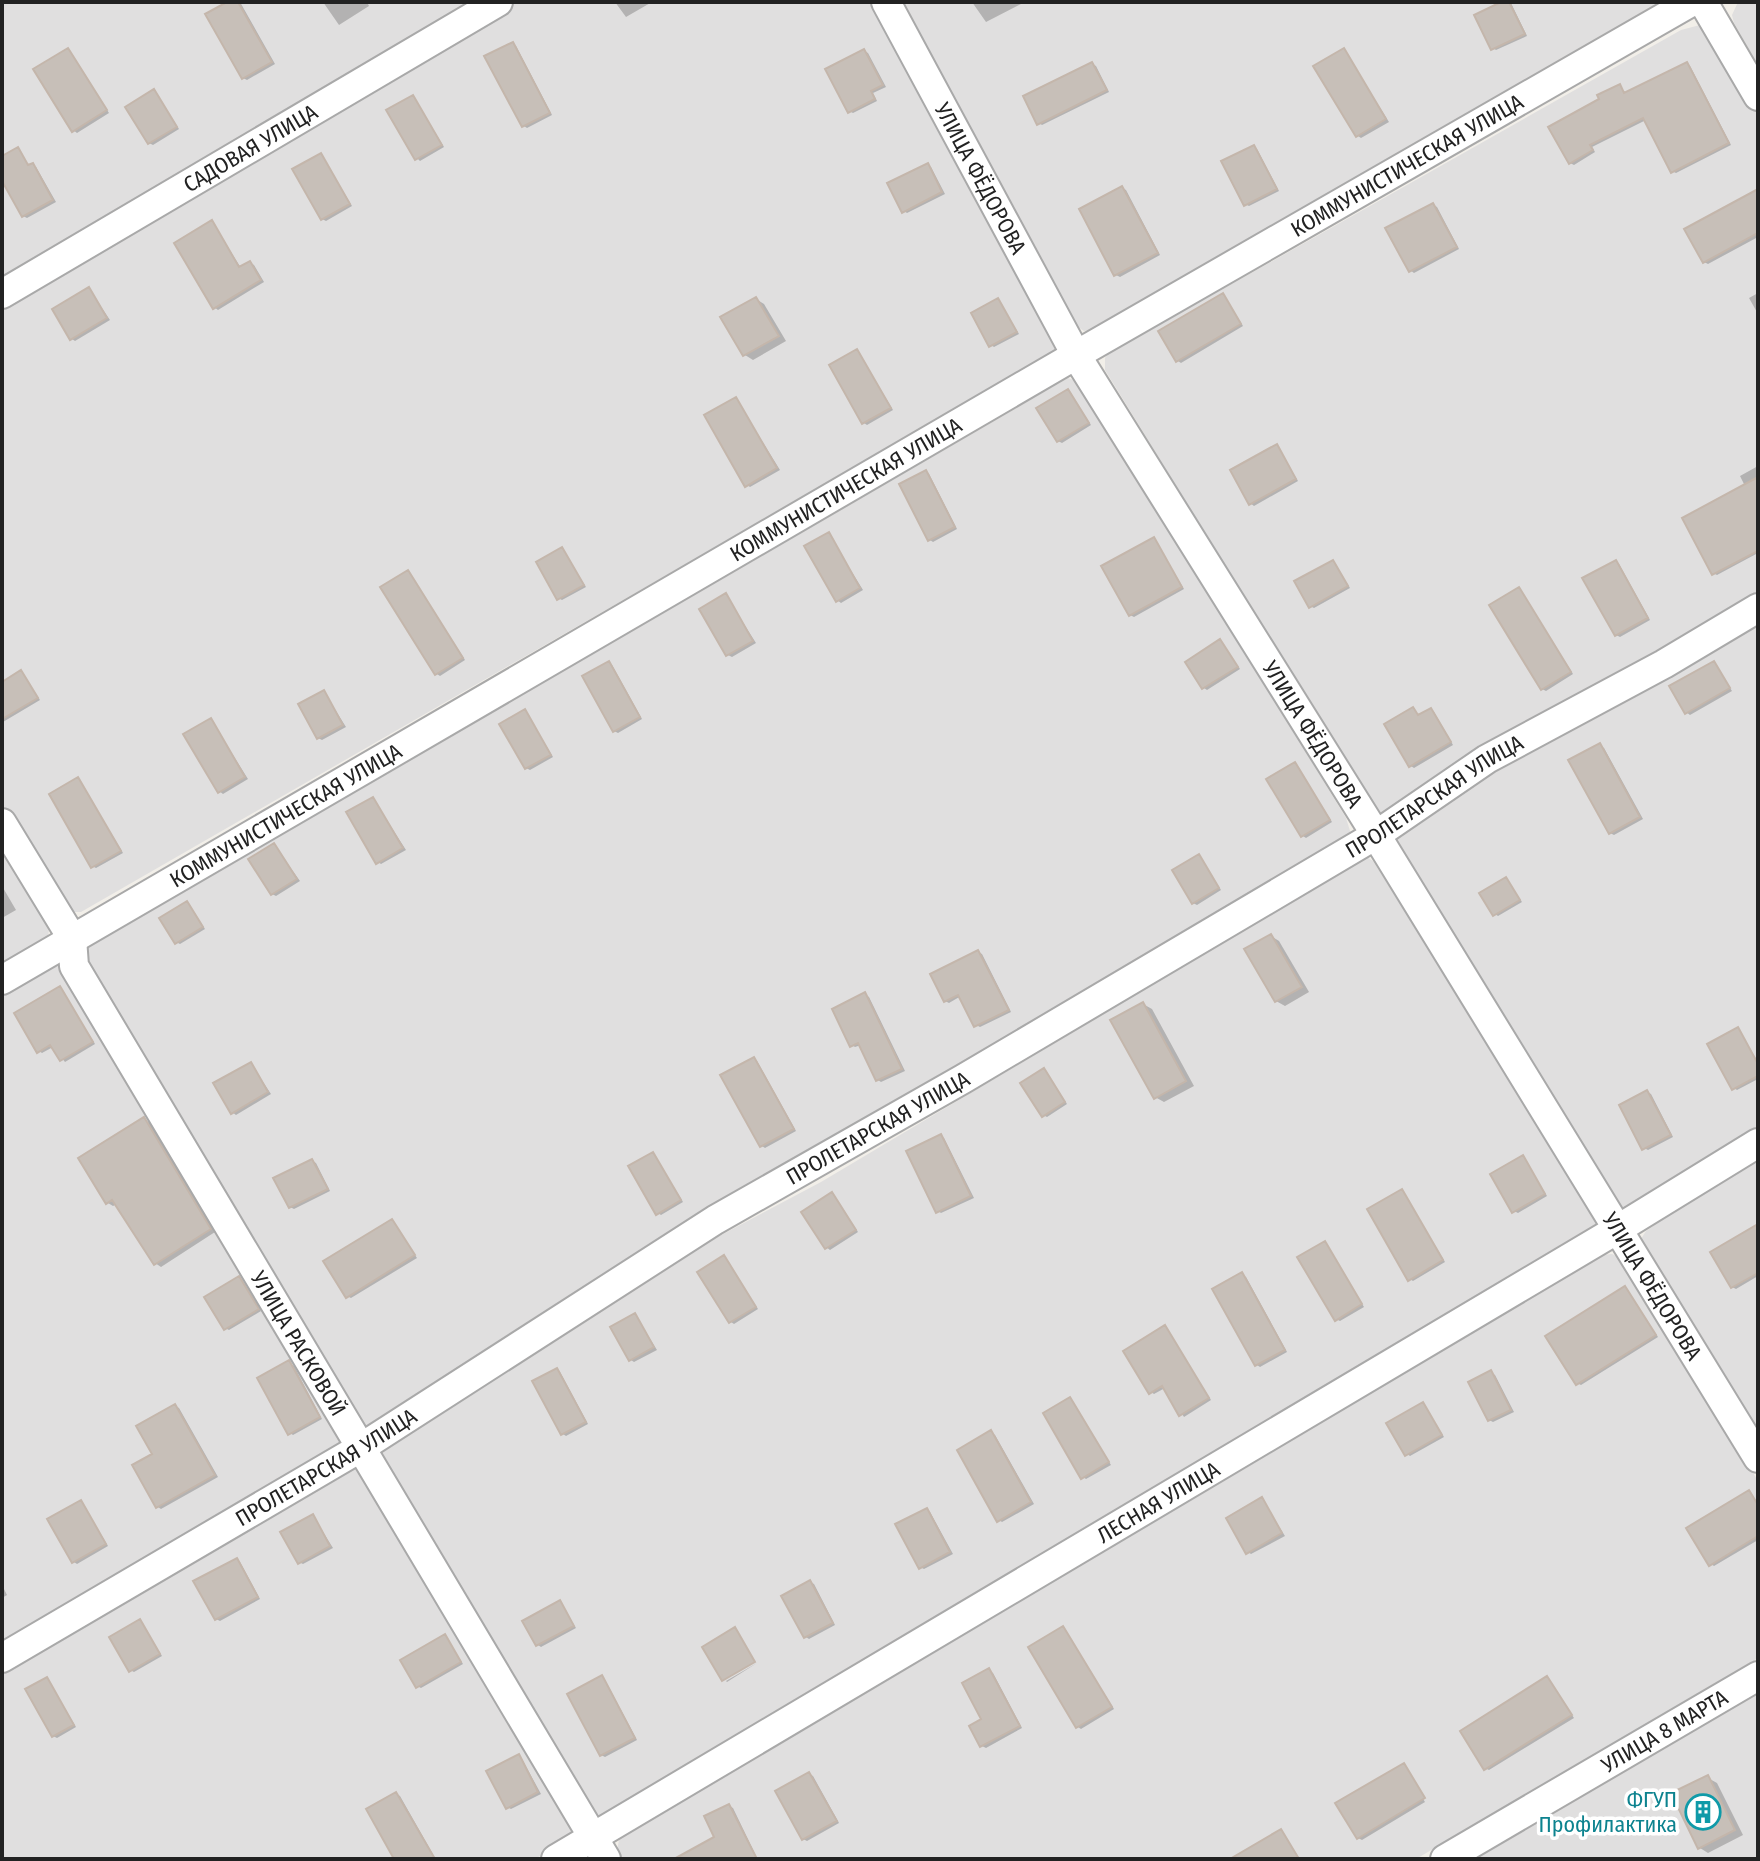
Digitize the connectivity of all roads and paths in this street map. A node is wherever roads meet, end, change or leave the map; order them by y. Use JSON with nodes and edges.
{"nodes":[{"id":1,"x":498,"y":2,"type":"edge"},
{"id":2,"x":886,"y":2,"type":"edge"},
{"id":3,"x":1691,"y":2,"type":"edge"},
{"id":4,"x":1703,"y":2,"type":"edge"},
{"id":5,"x":1758,"y":96,"type":"edge"},
{"id":6,"x":2,"y":294,"type":"edge"},
{"id":7,"x":1076,"y":355,"type":"junction"},
{"id":8,"x":1758,"y":608,"type":"edge"},
{"id":9,"x":2,"y":823,"type":"edge"},
{"id":10,"x":1376,"y":835,"type":"junction"},
{"id":11,"x":72,"y":938,"type":"junction"},
{"id":12,"x":2,"y":980,"type":"edge"},
{"id":13,"x":1758,"y":1143,"type":"edge"},
{"id":14,"x":1618,"y":1229,"type":"junction"},
{"id":15,"x":362,"y":1447,"type":"junction"},
{"id":16,"x":1758,"y":1458,"type":"edge"},
{"id":17,"x":2,"y":1658,"type":"edge"},
{"id":18,"x":1758,"y":1676,"type":"edge"},
{"id":19,"x":599,"y":1848,"type":"edge"},
{"id":20,"x":556,"y":1859,"type":"edge"},
{"id":21,"x":1445,"y":1859,"type":"edge"}],
"edges":[{"from":1,"to":6,"type":"street","name":"САДОВАЯ УЛИЦА"},
{"from":2,"to":7,"type":"street","name":"УЛИЦА ФЁДОРОВА"},
{"from":3,"to":7,"type":"street","name":"КОММУНИСТИЧЕСКАЯ УЛИЦА"},
{"from":4,"to":5,"type":"street"},
{"from":7,"to":10,"type":"street","name":"УЛИЦА ФЁДОРОВА"},
{"from":7,"to":11,"type":"street","name":"КОММУНИСТИЧЕСКАЯ УЛИЦА"},
{"from":8,"to":10,"type":"street","name":"ПРОЛЕТАРСКАЯ УЛИЦА"},
{"from":9,"to":11,"type":"street","name":"УЛИЦА РАСКОВОЙ"},
{"from":10,"to":14,"type":"street","name":"УЛИЦА ФЁДОРОВА"},
{"from":10,"to":15,"type":"street","name":"ПРОЛЕТАРСКАЯ УЛИЦА"},
{"from":11,"to":12,"type":"street","name":"КОММУНИСТИЧЕСКАЯ УЛИЦА"},
{"from":11,"to":15,"type":"street","name":"УЛИЦА РАСКОВОЙ"},
{"from":13,"to":14,"type":"street","name":"ЛЕСНАЯ УЛИЦА"},
{"from":14,"to":16,"type":"street","name":"УЛИЦА ФЁДОРОВА"},
{"from":14,"to":19,"type":"street","name":"ЛЕСНАЯ УЛИЦА"},
{"from":15,"to":17,"type":"street","name":"ПРОЛЕТАРСКАЯ УЛИЦА"},
{"from":15,"to":19,"type":"street","name":"УЛИЦА РАСКОВОЙ"},
{"from":18,"to":21,"type":"street","name":"УЛИЦА 8 МАРТА"},
{"from":19,"to":20,"type":"street","name":"ЛЕСНАЯ УЛИЦА"}]}
